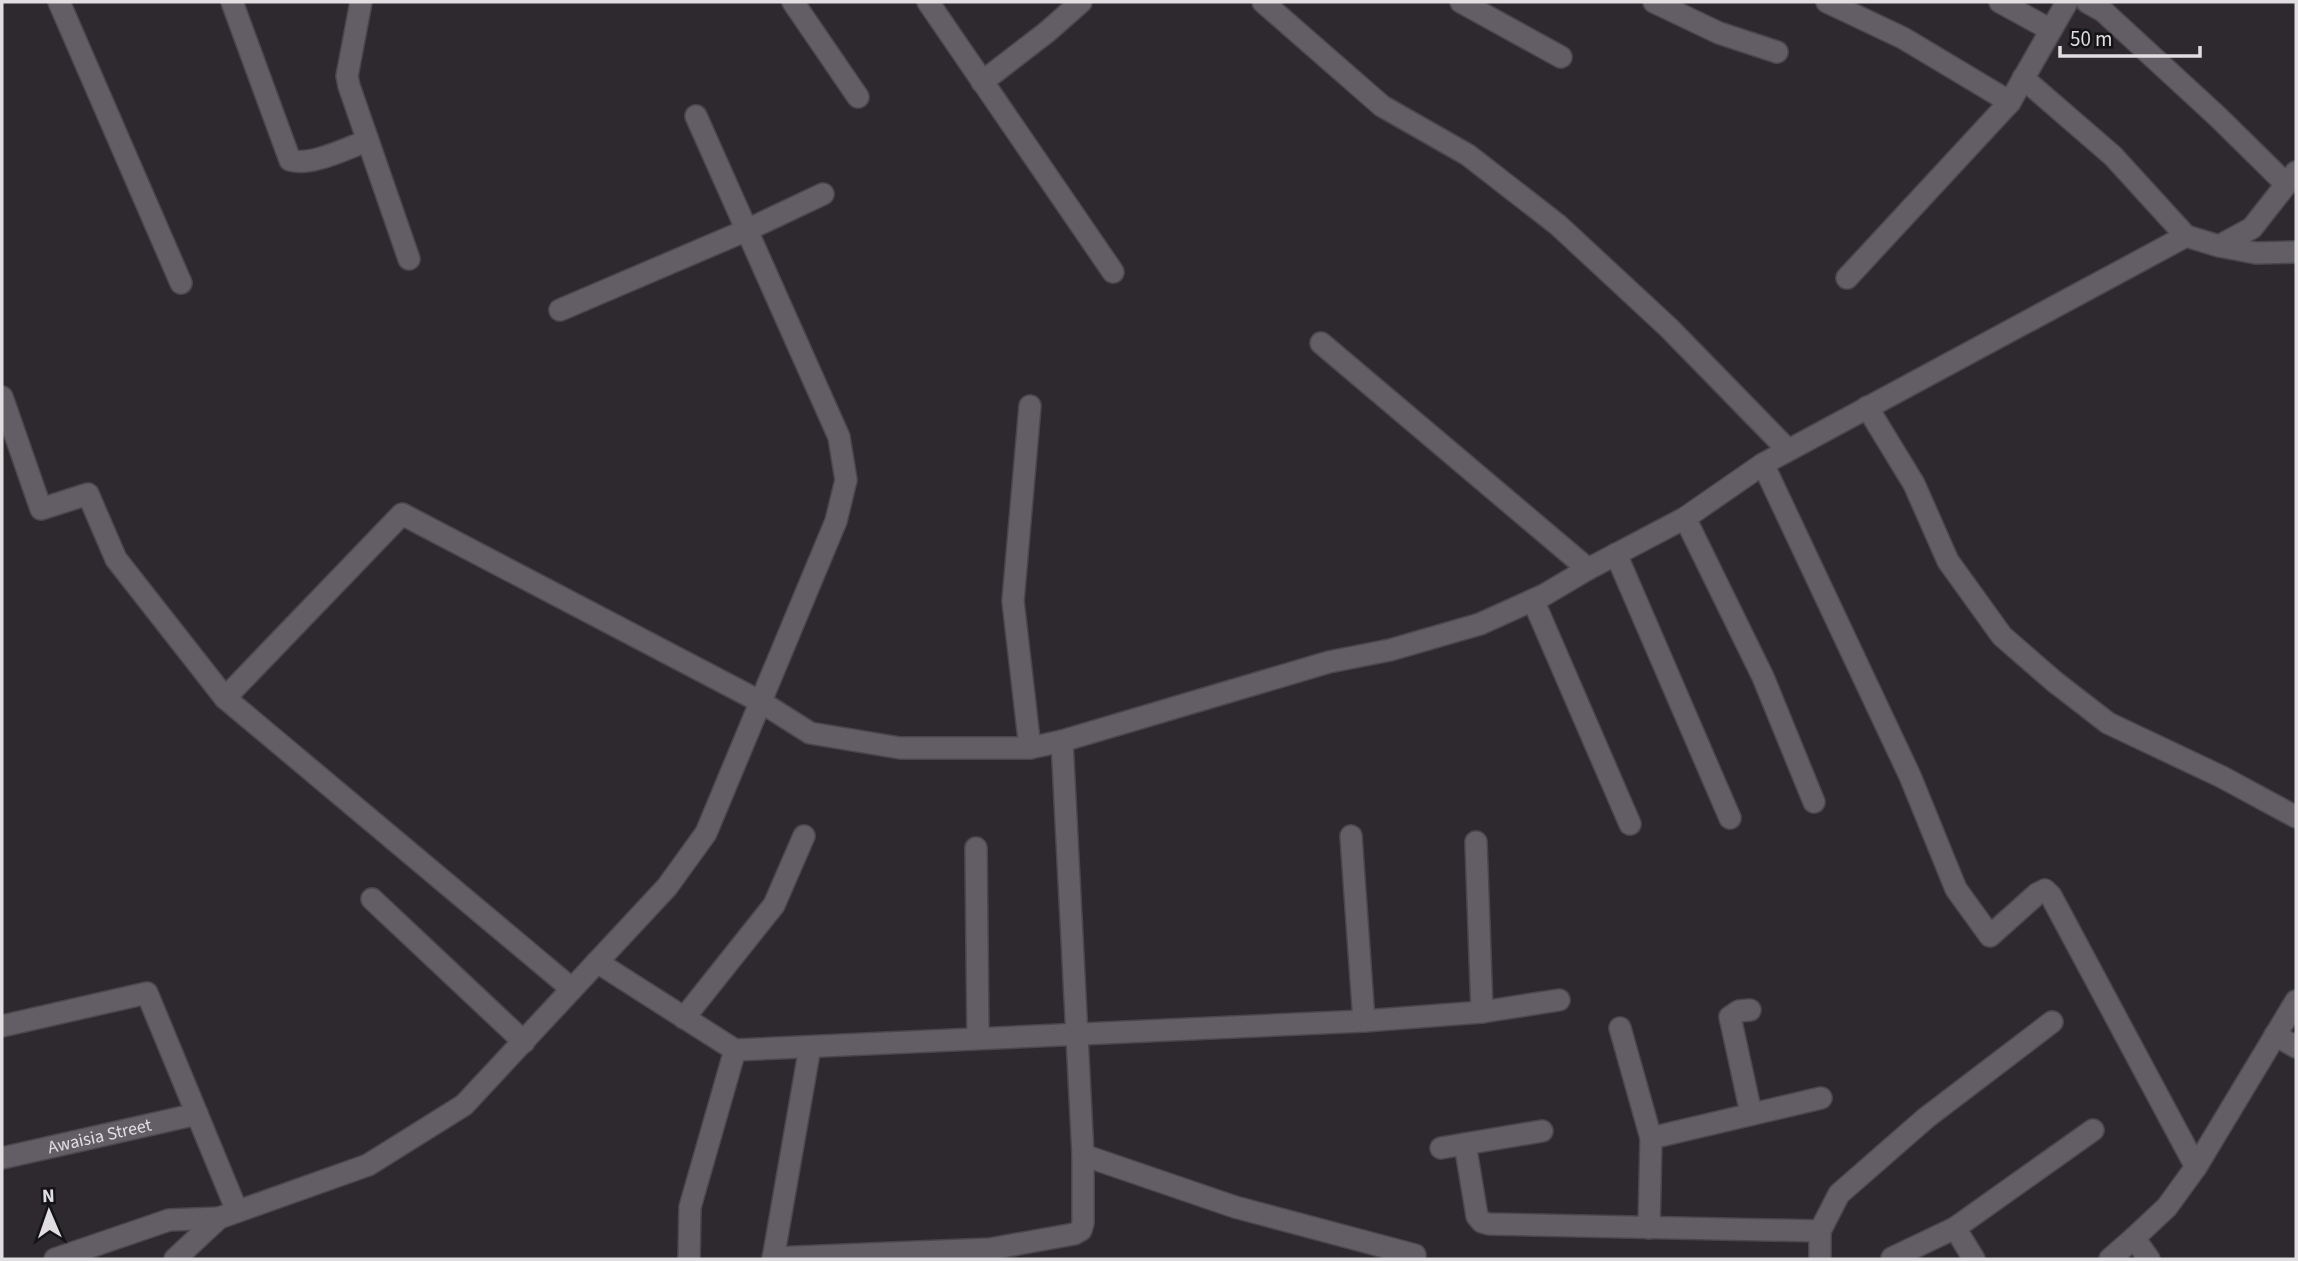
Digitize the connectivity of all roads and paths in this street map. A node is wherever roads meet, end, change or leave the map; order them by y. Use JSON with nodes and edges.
{"nodes":[{"id":1,"x":59,"y":2,"type":"edge"},
{"id":2,"x":232,"y":2,"type":"edge"},
{"id":3,"x":361,"y":2,"type":"edge"},
{"id":4,"x":793,"y":2,"type":"edge"},
{"id":5,"x":928,"y":2,"type":"edge"},
{"id":6,"x":1081,"y":2,"type":"edge"},
{"id":7,"x":1263,"y":2,"type":"edge"},
{"id":8,"x":1461,"y":2,"type":"edge"},
{"id":9,"x":1654,"y":2,"type":"edge"},
{"id":10,"x":1827,"y":2,"type":"edge"},
{"id":11,"x":2000,"y":2,"type":"edge"},
{"id":12,"x":2067,"y":2,"type":"edge"},
{"id":13,"x":2087,"y":2,"type":"edge"},
{"id":14,"x":2050,"y":30,"type":"junction"},
{"id":15,"x":1777,"y":52,"type":"dead end"},
{"id":16,"x":1561,"y":57,"type":"dead end"},
{"id":17,"x":2023,"y":78,"type":"junction"},
{"id":18,"x":982,"y":82,"type":"junction"},
{"id":19,"x":858,"y":97,"type":"dead end"},
{"id":20,"x":2010,"y":102,"type":"junction"},
{"id":21,"x":696,"y":117,"type":"dead end"},
{"id":22,"x":366,"y":141,"type":"junction"},
{"id":23,"x":2291,"y":178,"type":"edge"},
{"id":24,"x":823,"y":194,"type":"dead end"},
{"id":25,"x":747,"y":230,"type":"junction"},
{"id":26,"x":2186,"y":236,"type":"junction"},
{"id":27,"x":2219,"y":246,"type":"junction"},
{"id":28,"x":2296,"y":252,"type":"edge"},
{"id":29,"x":409,"y":259,"type":"dead end"},
{"id":30,"x":1113,"y":272,"type":"dead end"},
{"id":31,"x":1847,"y":278,"type":"dead end"},
{"id":32,"x":181,"y":283,"type":"dead end"},
{"id":33,"x":560,"y":310,"type":"dead end"},
{"id":34,"x":1321,"y":343,"type":"dead end"},
{"id":35,"x":2,"y":397,"type":"edge"},
{"id":36,"x":1031,"y":406,"type":"dead end"},
{"id":37,"x":1867,"y":407,"type":"junction"},
{"id":38,"x":1788,"y":450,"type":"junction"},
{"id":39,"x":1763,"y":464,"type":"junction"},
{"id":40,"x":1685,"y":518,"type":"junction"},
{"id":41,"x":1616,"y":554,"type":"junction"},
{"id":42,"x":1588,"y":569,"type":"junction"},
{"id":43,"x":1534,"y":600,"type":"junction"},
{"id":44,"x":225,"y":698,"type":"junction"},
{"id":45,"x":761,"y":702,"type":"junction"},
{"id":46,"x":1062,"y":741,"type":"junction"},
{"id":47,"x":1030,"y":748,"type":"junction"},
{"id":48,"x":1814,"y":802,"type":"dead end"},
{"id":49,"x":2296,"y":817,"type":"edge"},
{"id":50,"x":1730,"y":818,"type":"dead end"},
{"id":51,"x":1630,"y":824,"type":"dead end"},
{"id":52,"x":804,"y":836,"type":"dead end"},
{"id":53,"x":1351,"y":836,"type":"dead end"},
{"id":54,"x":1476,"y":842,"type":"dead end"},
{"id":55,"x":976,"y":848,"type":"dead end"},
{"id":56,"x":372,"y":899,"type":"dead end"},
{"id":57,"x":597,"y":962,"type":"junction"},
{"id":58,"x":572,"y":989,"type":"junction"},
{"id":59,"x":1559,"y":1000,"type":"dead end"},
{"id":60,"x":2296,"y":1001,"type":"edge"},
{"id":61,"x":1750,"y":1010,"type":"dead end"},
{"id":62,"x":1482,"y":1012,"type":"junction"},
{"id":63,"x":684,"y":1018,"type":"junction"},
{"id":64,"x":1363,"y":1021,"type":"junction"},
{"id":65,"x":2052,"y":1022,"type":"dead end"},
{"id":66,"x":2,"y":1026,"type":"edge"},
{"id":67,"x":1620,"y":1028,"type":"dead end"},
{"id":68,"x":1077,"y":1033,"type":"junction"},
{"id":69,"x":2275,"y":1035,"type":"junction"},
{"id":70,"x":978,"y":1038,"type":"junction"},
{"id":71,"x":524,"y":1042,"type":"junction"},
{"id":72,"x":810,"y":1047,"type":"junction"},
{"id":73,"x":2296,"y":1047,"type":"edge"},
{"id":74,"x":735,"y":1050,"type":"junction"},
{"id":75,"x":1821,"y":1098,"type":"dead end"},
{"id":76,"x":1751,"y":1113,"type":"junction"},
{"id":77,"x":197,"y":1114,"type":"junction"},
{"id":78,"x":2093,"y":1130,"type":"dead end"},
{"id":79,"x":1542,"y":1131,"type":"dead end"},
{"id":80,"x":1651,"y":1139,"type":"junction"},
{"id":81,"x":1465,"y":1144,"type":"junction"},
{"id":82,"x":1441,"y":1148,"type":"dead end"},
{"id":83,"x":1083,"y":1155,"type":"junction"},
{"id":84,"x":2,"y":1158,"type":"edge"},
{"id":85,"x":2196,"y":1167,"type":"junction"},
{"id":86,"x":228,"y":1215,"type":"junction"},
{"id":87,"x":1649,"y":1228,"type":"junction"},
{"id":88,"x":1955,"y":1228,"type":"junction"},
{"id":89,"x":1820,"y":1231,"type":"junction"},
{"id":90,"x":2134,"y":1238,"type":"junction"},
{"id":91,"x":1415,"y":1255,"type":"dead end"},
{"id":92,"x":1892,"y":1258,"type":"edge"},
{"id":93,"x":55,"y":1259,"type":"edge"},
{"id":94,"x":175,"y":1259,"type":"edge"},
{"id":95,"x":689,"y":1259,"type":"edge"},
{"id":96,"x":773,"y":1259,"type":"edge"},
{"id":97,"x":1819,"y":1259,"type":"edge"},
{"id":98,"x":1974,"y":1259,"type":"edge"},
{"id":99,"x":2110,"y":1259,"type":"edge"},
{"id":100,"x":2149,"y":1259,"type":"edge"}],
"edges":[{"from":1,"to":32,"type":"street"},
{"from":2,"to":22,"type":"street"},
{"from":3,"to":22,"type":"street"},
{"from":4,"to":19,"type":"street"},
{"from":5,"to":18,"type":"street"},
{"from":6,"to":18,"type":"street"},
{"from":7,"to":38,"type":"street"},
{"from":8,"to":16,"type":"street"},
{"from":9,"to":15,"type":"street"},
{"from":10,"to":20,"type":"street"},
{"from":11,"to":14,"type":"street"},
{"from":12,"to":14,"type":"street"},
{"from":13,"to":23,"type":"street"},
{"from":14,"to":17,"type":"street"},
{"from":17,"to":20,"type":"street"},
{"from":17,"to":26,"type":"street"},
{"from":18,"to":30,"type":"street"},
{"from":20,"to":31,"type":"street"},
{"from":21,"to":25,"type":"street"},
{"from":22,"to":29,"type":"street"},
{"from":23,"to":27,"type":"street"},
{"from":24,"to":25,"type":"street"},
{"from":25,"to":33,"type":"street"},
{"from":25,"to":45,"type":"street"},
{"from":26,"to":27,"type":"street"},
{"from":26,"to":37,"type":"street"},
{"from":27,"to":28,"type":"street"},
{"from":34,"to":42,"type":"street"},
{"from":35,"to":44,"type":"street"},
{"from":36,"to":47,"type":"street"},
{"from":37,"to":38,"type":"street"},
{"from":37,"to":49,"type":"street"},
{"from":38,"to":39,"type":"street"},
{"from":39,"to":40,"type":"street"},
{"from":39,"to":85,"type":"street"},
{"from":40,"to":41,"type":"street"},
{"from":40,"to":48,"type":"street"},
{"from":41,"to":42,"type":"street"},
{"from":41,"to":50,"type":"street"},
{"from":42,"to":43,"type":"street"},
{"from":43,"to":46,"type":"street"},
{"from":43,"to":51,"type":"street"},
{"from":44,"to":45,"type":"street"},
{"from":44,"to":58,"type":"street"},
{"from":45,"to":47,"type":"street"},
{"from":45,"to":57,"type":"street"},
{"from":46,"to":47,"type":"street"},
{"from":46,"to":68,"type":"street"},
{"from":52,"to":63,"type":"street"},
{"from":53,"to":64,"type":"street"},
{"from":54,"to":62,"type":"street"},
{"from":55,"to":70,"type":"street"},
{"from":56,"to":71,"type":"street"},
{"from":57,"to":58,"type":"street"},
{"from":57,"to":63,"type":"street"},
{"from":58,"to":71,"type":"street"},
{"from":59,"to":62,"type":"street"},
{"from":60,"to":69,"type":"street"},
{"from":61,"to":76,"type":"street"},
{"from":62,"to":64,"type":"street"},
{"from":63,"to":74,"type":"street"},
{"from":64,"to":68,"type":"street"},
{"from":65,"to":89,"type":"street"},
{"from":66,"to":77,"type":"street"},
{"from":67,"to":80,"type":"street"},
{"from":68,"to":70,"type":"street"},
{"from":68,"to":83,"type":"street"},
{"from":69,"to":73,"type":"street"},
{"from":69,"to":85,"type":"street"},
{"from":70,"to":72,"type":"street"},
{"from":71,"to":86,"type":"street"},
{"from":72,"to":74,"type":"street"},
{"from":72,"to":96,"type":"street"},
{"from":74,"to":95,"type":"street"},
{"from":75,"to":76,"type":"street"},
{"from":76,"to":80,"type":"street"},
{"from":77,"to":84,"type":"street","name":"Awaisia Street"},
{"from":77,"to":86,"type":"street"},
{"from":78,"to":88,"type":"street"},
{"from":79,"to":81,"type":"street"},
{"from":80,"to":87,"type":"street"},
{"from":81,"to":82,"type":"street"},
{"from":81,"to":87,"type":"street"},
{"from":83,"to":91,"type":"street"},
{"from":83,"to":96,"type":"street"},
{"from":85,"to":90,"type":"street"},
{"from":86,"to":93,"type":"street"},
{"from":86,"to":94,"type":"street"},
{"from":87,"to":89,"type":"street"},
{"from":88,"to":92,"type":"street"},
{"from":88,"to":98,"type":"street"},
{"from":89,"to":97,"type":"street"},
{"from":90,"to":99,"type":"street"},
{"from":90,"to":100,"type":"street"}]}
